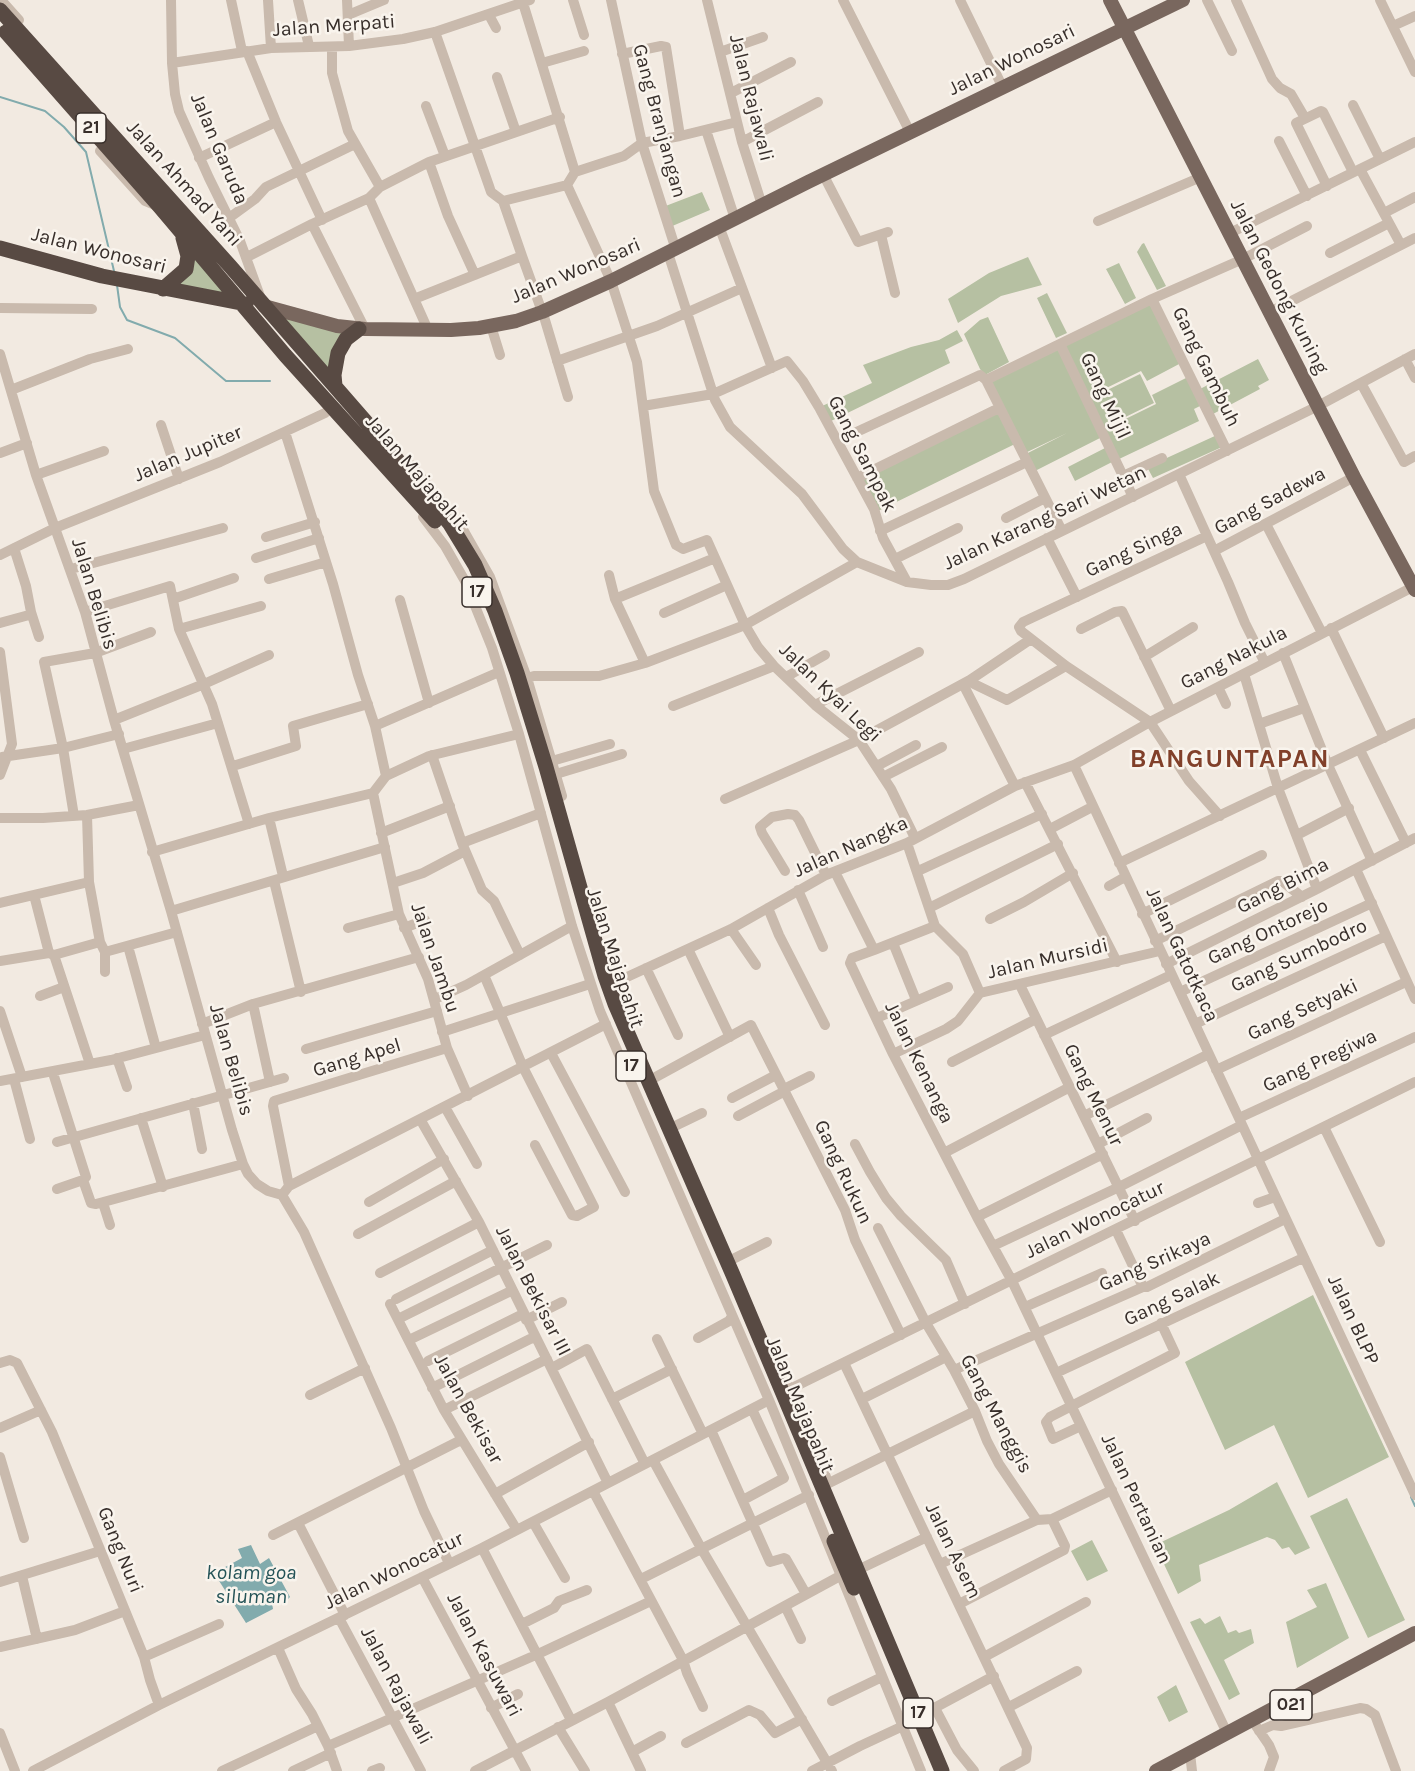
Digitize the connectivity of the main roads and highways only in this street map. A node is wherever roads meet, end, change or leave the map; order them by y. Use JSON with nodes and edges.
{"nodes":[{"id":1,"x":1110,"y":0,"type":"edge"},
{"id":2,"x":1183,"y":0,"type":"edge"},
{"id":3,"x":2,"y":3,"type":"edge"},
{"id":4,"x":0,"y":25,"type":"edge"},
{"id":5,"x":1124,"y":28,"type":"junction"},
{"id":6,"x":162,"y":201,"type":"junction"},
{"id":7,"x":181,"y":232,"type":"junction"},
{"id":8,"x":0,"y":248,"type":"edge"},
{"id":9,"x":163,"y":289,"type":"junction"},
{"id":10,"x":241,"y":303,"type":"junction"},
{"id":11,"x":264,"y":306,"type":"junction"},
{"id":12,"x":362,"y":329,"type":"junction"},
{"id":13,"x":335,"y":387,"type":"junction"},
{"id":14,"x":371,"y":440,"type":"junction"},
{"id":15,"x":1414,"y":588,"type":"edge"},
{"id":16,"x":548,"y":768,"type":"junction"},
{"id":17,"x":724,"y":1257,"type":"junction"},
{"id":18,"x":729,"y":1278,"type":"junction"},
{"id":19,"x":1415,"y":1633,"type":"edge"},
{"id":20,"x":1415,"y":1639,"type":"edge"},
{"id":21,"x":1191,"y":1761,"type":"edge"},
{"id":22,"x":932,"y":1771,"type":"edge"},
{"id":23,"x":942,"y":1771,"type":"edge"},
{"id":24,"x":1156,"y":1771,"type":"edge"},
{"id":25,"x":1168,"y":1771,"type":"edge"}],
"edges":[{"from":1,"to":5,"type":"main road","name":"Jalan Gedong Kuning"},
{"from":2,"to":5,"type":"main road","name":"Jalan Wonosari"},
{"from":3,"to":6,"type":"highway","name":"Jalan Ahmad Yani","number":"21"},
{"from":4,"to":6,"type":"highway","name":"Jalan Ahmad Yani","number":"21"},
{"from":5,"to":12,"type":"main road","name":"Jalan Wonosari"},
{"from":5,"to":15,"type":"main road","name":"Jalan Gedong Kuning"},
{"from":6,"to":7,"type":"highway","name":"Jalan Ahmad Yani","number":"21"},
{"from":6,"to":11,"type":"highway","name":"Jalan Ahmad Yani","number":"21"},
{"from":7,"to":9,"type":"highway","number":"21"},
{"from":7,"to":10,"type":"highway","name":"Jalan Ahmad Yani","number":"21"},
{"from":8,"to":9,"type":"highway","name":"Jalan Wonosari"},
{"from":9,"to":10,"type":"highway","name":"Jalan Wonosari"},
{"from":10,"to":11,"type":"highway","name":"Jalan Wonosari"},
{"from":10,"to":14,"type":"highway","name":"Jalan Majapahit","number":"17"},
{"from":11,"to":12,"type":"main road","name":"Jalan Wonosari"},
{"from":11,"to":13,"type":"highway","name":"Jalan Majapahit","number":"17"},
{"from":12,"to":13,"type":"highway"},
{"from":13,"to":14,"type":"highway","name":"Jalan Majapahit","number":"17"},
{"from":14,"to":16,"type":"highway","name":"Jalan Majapahit","number":"17"},
{"from":16,"to":17,"type":"highway","name":"Jalan Majapahit","number":"17"},
{"from":16,"to":17,"type":"highway","name":"Jalan Majapahit","number":"17"},
{"from":17,"to":18,"type":"highway","name":"Jalan Majapahit","number":"17"},
{"from":18,"to":22,"type":"highway","name":"Jalan Majapahit","number":"17"},
{"from":18,"to":23,"type":"highway","name":"Jalan Majapahit","number":"17"},
{"from":19,"to":21,"type":"main road","number":"021"},
{"from":20,"to":21,"type":"main road","number":"021"},
{"from":21,"to":24,"type":"main road","number":"021"},
{"from":21,"to":25,"type":"main road","number":"021"}]}
